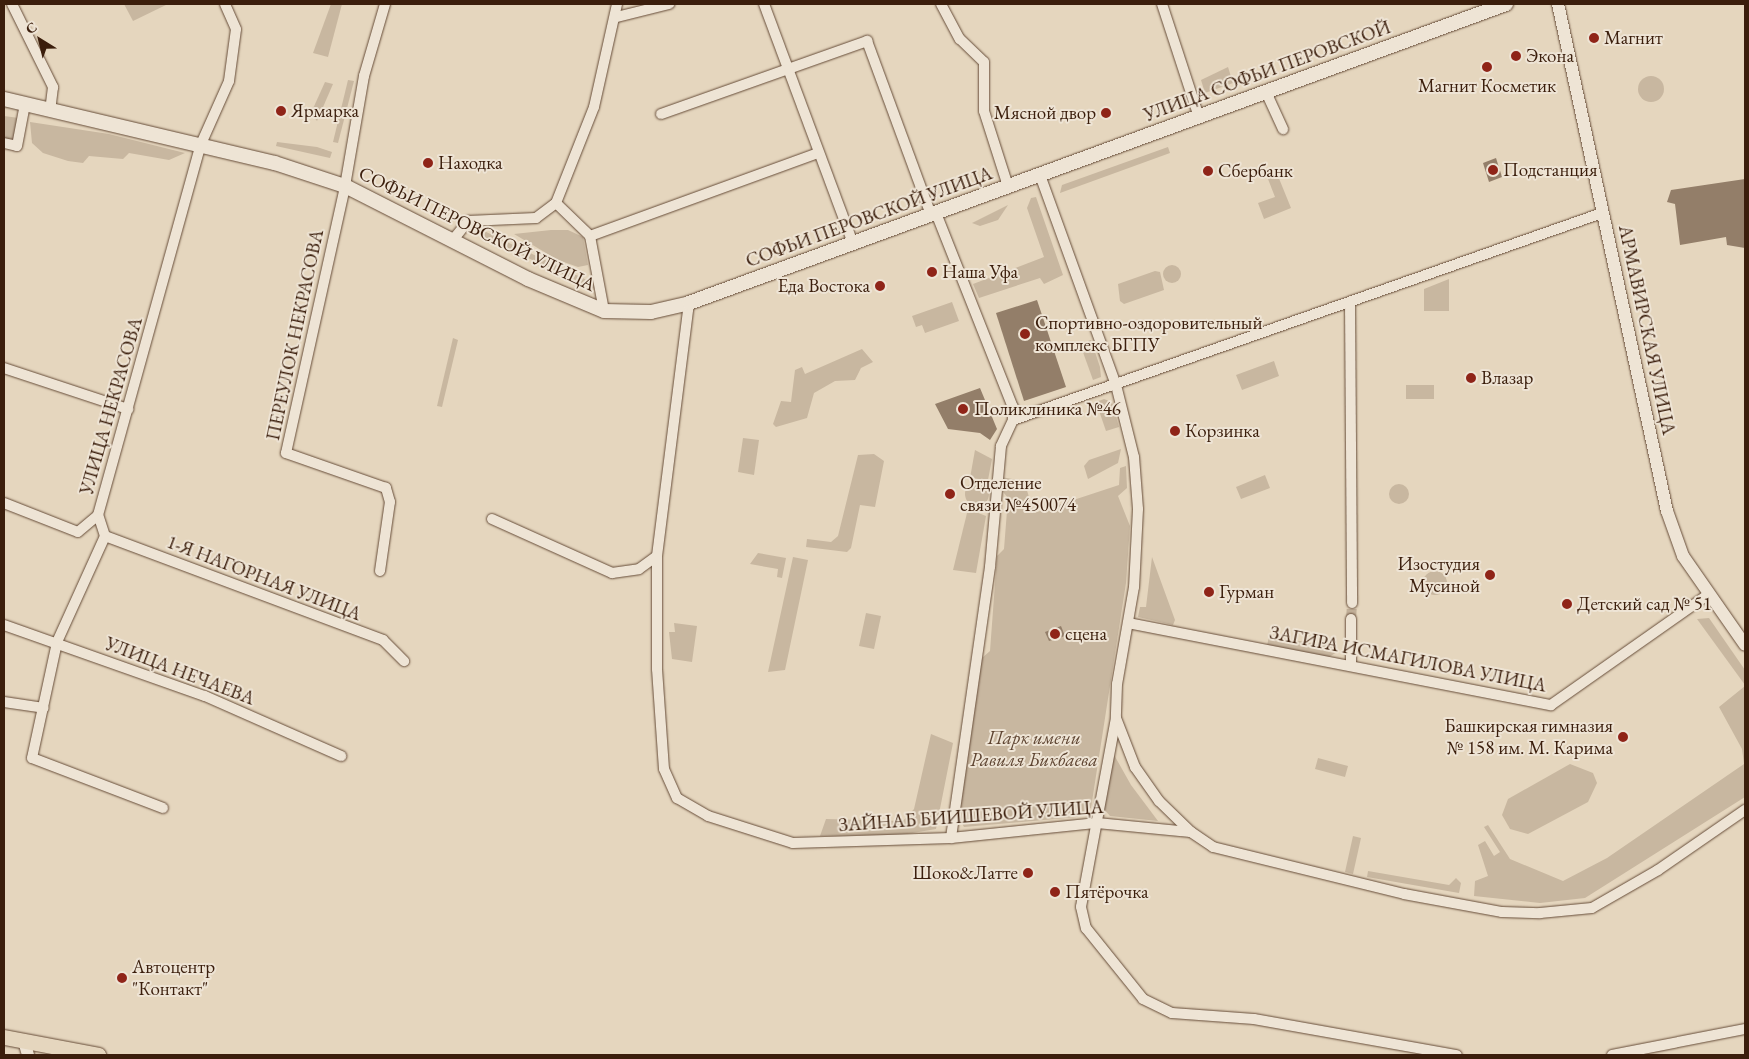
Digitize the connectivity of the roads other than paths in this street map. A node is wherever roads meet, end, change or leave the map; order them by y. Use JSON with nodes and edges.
{"nodes":[{"id":1,"x":12,"y":4,"type":"edge"},
{"id":2,"x":225,"y":4,"type":"edge"},
{"id":3,"x":385,"y":4,"type":"edge"},
{"id":4,"x":617,"y":4,"type":"edge"},
{"id":5,"x":669,"y":4,"type":"edge"},
{"id":6,"x":764,"y":4,"type":"edge"},
{"id":7,"x":941,"y":4,"type":"edge"},
{"id":8,"x":1162,"y":4,"type":"edge"},
{"id":9,"x":1506,"y":4,"type":"edge"},
{"id":10,"x":1558,"y":4,"type":"edge"},
{"id":11,"x":617,"y":17,"type":"junction"},
{"id":12,"x":787,"y":68,"type":"junction"},
{"id":13,"x":1266,"y":92,"type":"junction"},
{"id":14,"x":4,"y":99,"type":"edge"},
{"id":15,"x":25,"y":104,"type":"junction"},
{"id":16,"x":50,"y":110,"type":"junction"},
{"id":17,"x":661,"y":114,"type":"dead end"},
{"id":18,"x":1199,"y":116,"type":"junction"},
{"id":19,"x":1283,"y":129,"type":"dead end"},
{"id":20,"x":4,"y":143,"type":"edge"},
{"id":21,"x":201,"y":144,"type":"junction"},
{"id":22,"x":818,"y":153,"type":"junction"},
{"id":23,"x":1040,"y":175,"type":"junction"},
{"id":24,"x":346,"y":186,"type":"junction"},
{"id":25,"x":1008,"y":186,"type":"junction"},
{"id":26,"x":556,"y":203,"type":"junction"},
{"id":27,"x":1602,"y":213,"type":"junction"},
{"id":28,"x":934,"y":214,"type":"junction"},
{"id":29,"x":590,"y":236,"type":"junction"},
{"id":30,"x":452,"y":241,"type":"junction"},
{"id":31,"x":853,"y":243,"type":"junction"},
{"id":32,"x":1350,"y":302,"type":"junction"},
{"id":33,"x":689,"y":303,"type":"junction"},
{"id":34,"x":604,"y":311,"type":"junction"},
{"id":35,"x":4,"y":368,"type":"edge"},
{"id":36,"x":1116,"y":385,"type":"junction"},
{"id":37,"x":128,"y":408,"type":"junction"},
{"id":38,"x":1013,"y":420,"type":"junction"},
{"id":39,"x":4,"y":504,"type":"edge"},
{"id":40,"x":98,"y":515,"type":"junction"},
{"id":41,"x":492,"y":519,"type":"dead end"},
{"id":42,"x":105,"y":536,"type":"junction"},
{"id":43,"x":657,"y":556,"type":"junction"},
{"id":44,"x":380,"y":571,"type":"dead end"},
{"id":45,"x":1709,"y":594,"type":"junction"},
{"id":46,"x":1352,"y":603,"type":"tunnel mouth"},
{"id":47,"x":1352,"y":619,"type":"tunnel mouth"},
{"id":48,"x":1128,"y":623,"type":"junction"},
{"id":49,"x":4,"y":625,"type":"edge"},
{"id":50,"x":57,"y":642,"type":"junction"},
{"id":51,"x":1745,"y":645,"type":"edge"},
{"id":52,"x":404,"y":661,"type":"dead end"},
{"id":53,"x":1351,"y":664,"type":"junction"},
{"id":54,"x":4,"y":702,"type":"edge"},
{"id":55,"x":44,"y":708,"type":"junction"},
{"id":56,"x":1116,"y":718,"type":"junction"},
{"id":57,"x":340,"y":756,"type":"dead end"},
{"id":58,"x":162,"y":808,"type":"dead end"},
{"id":59,"x":1745,"y":810,"type":"edge"},
{"id":60,"x":1097,"y":823,"type":"junction"},
{"id":61,"x":1191,"y":832,"type":"junction"},
{"id":62,"x":951,"y":838,"type":"junction"},
{"id":63,"x":1745,"y":1029,"type":"edge"},
{"id":64,"x":4,"y":1037,"type":"edge"},
{"id":65,"x":26,"y":1048,"type":"edge"},
{"id":66,"x":98,"y":1055,"type":"edge"},
{"id":67,"x":1457,"y":1055,"type":"edge"},
{"id":68,"x":1612,"y":1055,"type":"edge"}],
"edges":[{"from":1,"to":16,"type":"street"},
{"from":2,"to":21,"type":"street","name":"УЛИЦА НЕКРАСОВА"},
{"from":3,"to":24,"type":"street"},
{"from":4,"to":11,"type":"street"},
{"from":5,"to":11,"type":"street"},
{"from":6,"to":12,"type":"street"},
{"from":7,"to":25,"type":"street"},
{"from":8,"to":18,"type":"street"},
{"from":9,"to":13,"type":"main road","name":"УЛИЦА СОФЬИ ПЕРОВСКОЙ"},
{"from":10,"to":27,"type":"street","name":"АРМАВИРСКАЯ УЛИЦА"},
{"from":11,"to":26,"type":"street"},
{"from":12,"to":17,"type":"street"},
{"from":12,"to":22,"type":"street"},
{"from":12,"to":28,"type":"street"},
{"from":13,"to":18,"type":"main road","name":"УЛИЦА СОФЬИ ПЕРОВСКОЙ"},
{"from":13,"to":19,"type":"street"},
{"from":14,"to":15,"type":"main road","name":"СОФЬИ ПЕРОВСКОЙ УЛИЦА"},
{"from":15,"to":16,"type":"main road","name":"СОФЬИ ПЕРОВСКОЙ УЛИЦА"},
{"from":15,"to":20,"type":"street"},
{"from":16,"to":21,"type":"main road","name":"СОФЬИ ПЕРОВСКОЙ УЛИЦА"},
{"from":18,"to":23,"type":"main road","name":"УЛИЦА СОФЬИ ПЕРОВСКОЙ"},
{"from":21,"to":24,"type":"main road","name":"СОФЬИ ПЕРОВСКОЙ УЛИЦА"},
{"from":21,"to":37,"type":"street","name":"УЛИЦА НЕКРАСОВА"},
{"from":22,"to":29,"type":"street"},
{"from":22,"to":31,"type":"street"},
{"from":23,"to":25,"type":"main road","name":"СОФЬИ ПЕРОВСКОЙ УЛИЦА"},
{"from":23,"to":36,"type":"street","name":"ЗАЙНАБ БИИШЕВОЙ УЛИЦА"},
{"from":24,"to":30,"type":"main road","name":"СОФЬИ ПЕРОВСКОЙ УЛИЦА"},
{"from":24,"to":44,"type":"street","name":"ПЕРЕУЛОК НЕКРАСОВА"},
{"from":25,"to":28,"type":"main road","name":"СОФЬИ ПЕРОВСКОЙ УЛИЦА"},
{"from":26,"to":29,"type":"street"},
{"from":26,"to":30,"type":"street"},
{"from":27,"to":32,"type":"street"},
{"from":27,"to":45,"type":"street","name":"АРМАВИРСКАЯ УЛИЦА"},
{"from":28,"to":31,"type":"main road","name":"СОФЬИ ПЕРОВСКОЙ УЛИЦА"},
{"from":28,"to":38,"type":"street"},
{"from":29,"to":34,"type":"street"},
{"from":30,"to":34,"type":"main road","name":"СОФЬИ ПЕРОВСКОЙ УЛИЦА"},
{"from":31,"to":33,"type":"main road","name":"СОФЬИ ПЕРОВСКОЙ УЛИЦА"},
{"from":32,"to":36,"type":"street"},
{"from":32,"to":46,"type":"street"},
{"from":33,"to":34,"type":"main road","name":"СОФЬИ ПЕРОВСКОЙ УЛИЦА"},
{"from":33,"to":43,"type":"street","name":"ЗАЙНАБ БИИШЕВОЙ УЛИЦА"},
{"from":35,"to":37,"type":"street"},
{"from":36,"to":38,"type":"street"},
{"from":36,"to":48,"type":"street","name":"ЗАЙНАБ БИИШЕВОЙ УЛИЦА"},
{"from":37,"to":40,"type":"street","name":"УЛИЦА НЕКРАСОВА"},
{"from":38,"to":62,"type":"street"},
{"from":39,"to":40,"type":"street"},
{"from":40,"to":42,"type":"street","name":"УЛИЦА НЕКРАСОВА"},
{"from":41,"to":43,"type":"street"},
{"from":42,"to":50,"type":"street"},
{"from":42,"to":52,"type":"street","name":"1-Я НАГОРНАЯ УЛИЦА"},
{"from":43,"to":62,"type":"street","name":"ЗАЙНАБ БИИШЕВОЙ УЛИЦА"},
{"from":45,"to":51,"type":"street","name":"АРМАВИРСКАЯ УЛИЦА"},
{"from":45,"to":53,"type":"street","name":"ЗАГИРА ИСМАГИЛОВА УЛИЦА"},
{"from":47,"to":53,"type":"street"},
{"from":48,"to":53,"type":"street","name":"ЗАГИРА ИСМАГИЛОВА УЛИЦА"},
{"from":48,"to":56,"type":"street","name":"ЗАЙНАБ БИИШЕВОЙ УЛИЦА"},
{"from":49,"to":50,"type":"street","name":"УЛИЦА НЕЧАЕВА"},
{"from":50,"to":55,"type":"street"},
{"from":50,"to":57,"type":"street","name":"УЛИЦА НЕЧАЕВА"},
{"from":54,"to":55,"type":"street"},
{"from":55,"to":58,"type":"street"},
{"from":56,"to":60,"type":"street"},
{"from":56,"to":61,"type":"street","name":"ЗАЙНАБ БИИШЕВОЙ УЛИЦА"},
{"from":59,"to":61,"type":"street","name":"ЗАЙНАБ БИИШЕВОЙ УЛИЦА"},
{"from":60,"to":61,"type":"street","name":"ЗАЙНАБ БИИШЕВОЙ УЛИЦА"},
{"from":60,"to":62,"type":"street","name":"ЗАЙНАБ БИИШЕВОЙ УЛИЦА"},
{"from":60,"to":67,"type":"street"},
{"from":63,"to":68,"type":"street"},
{"from":64,"to":65,"type":"main road"},
{"from":65,"to":66,"type":"main road"}]}
